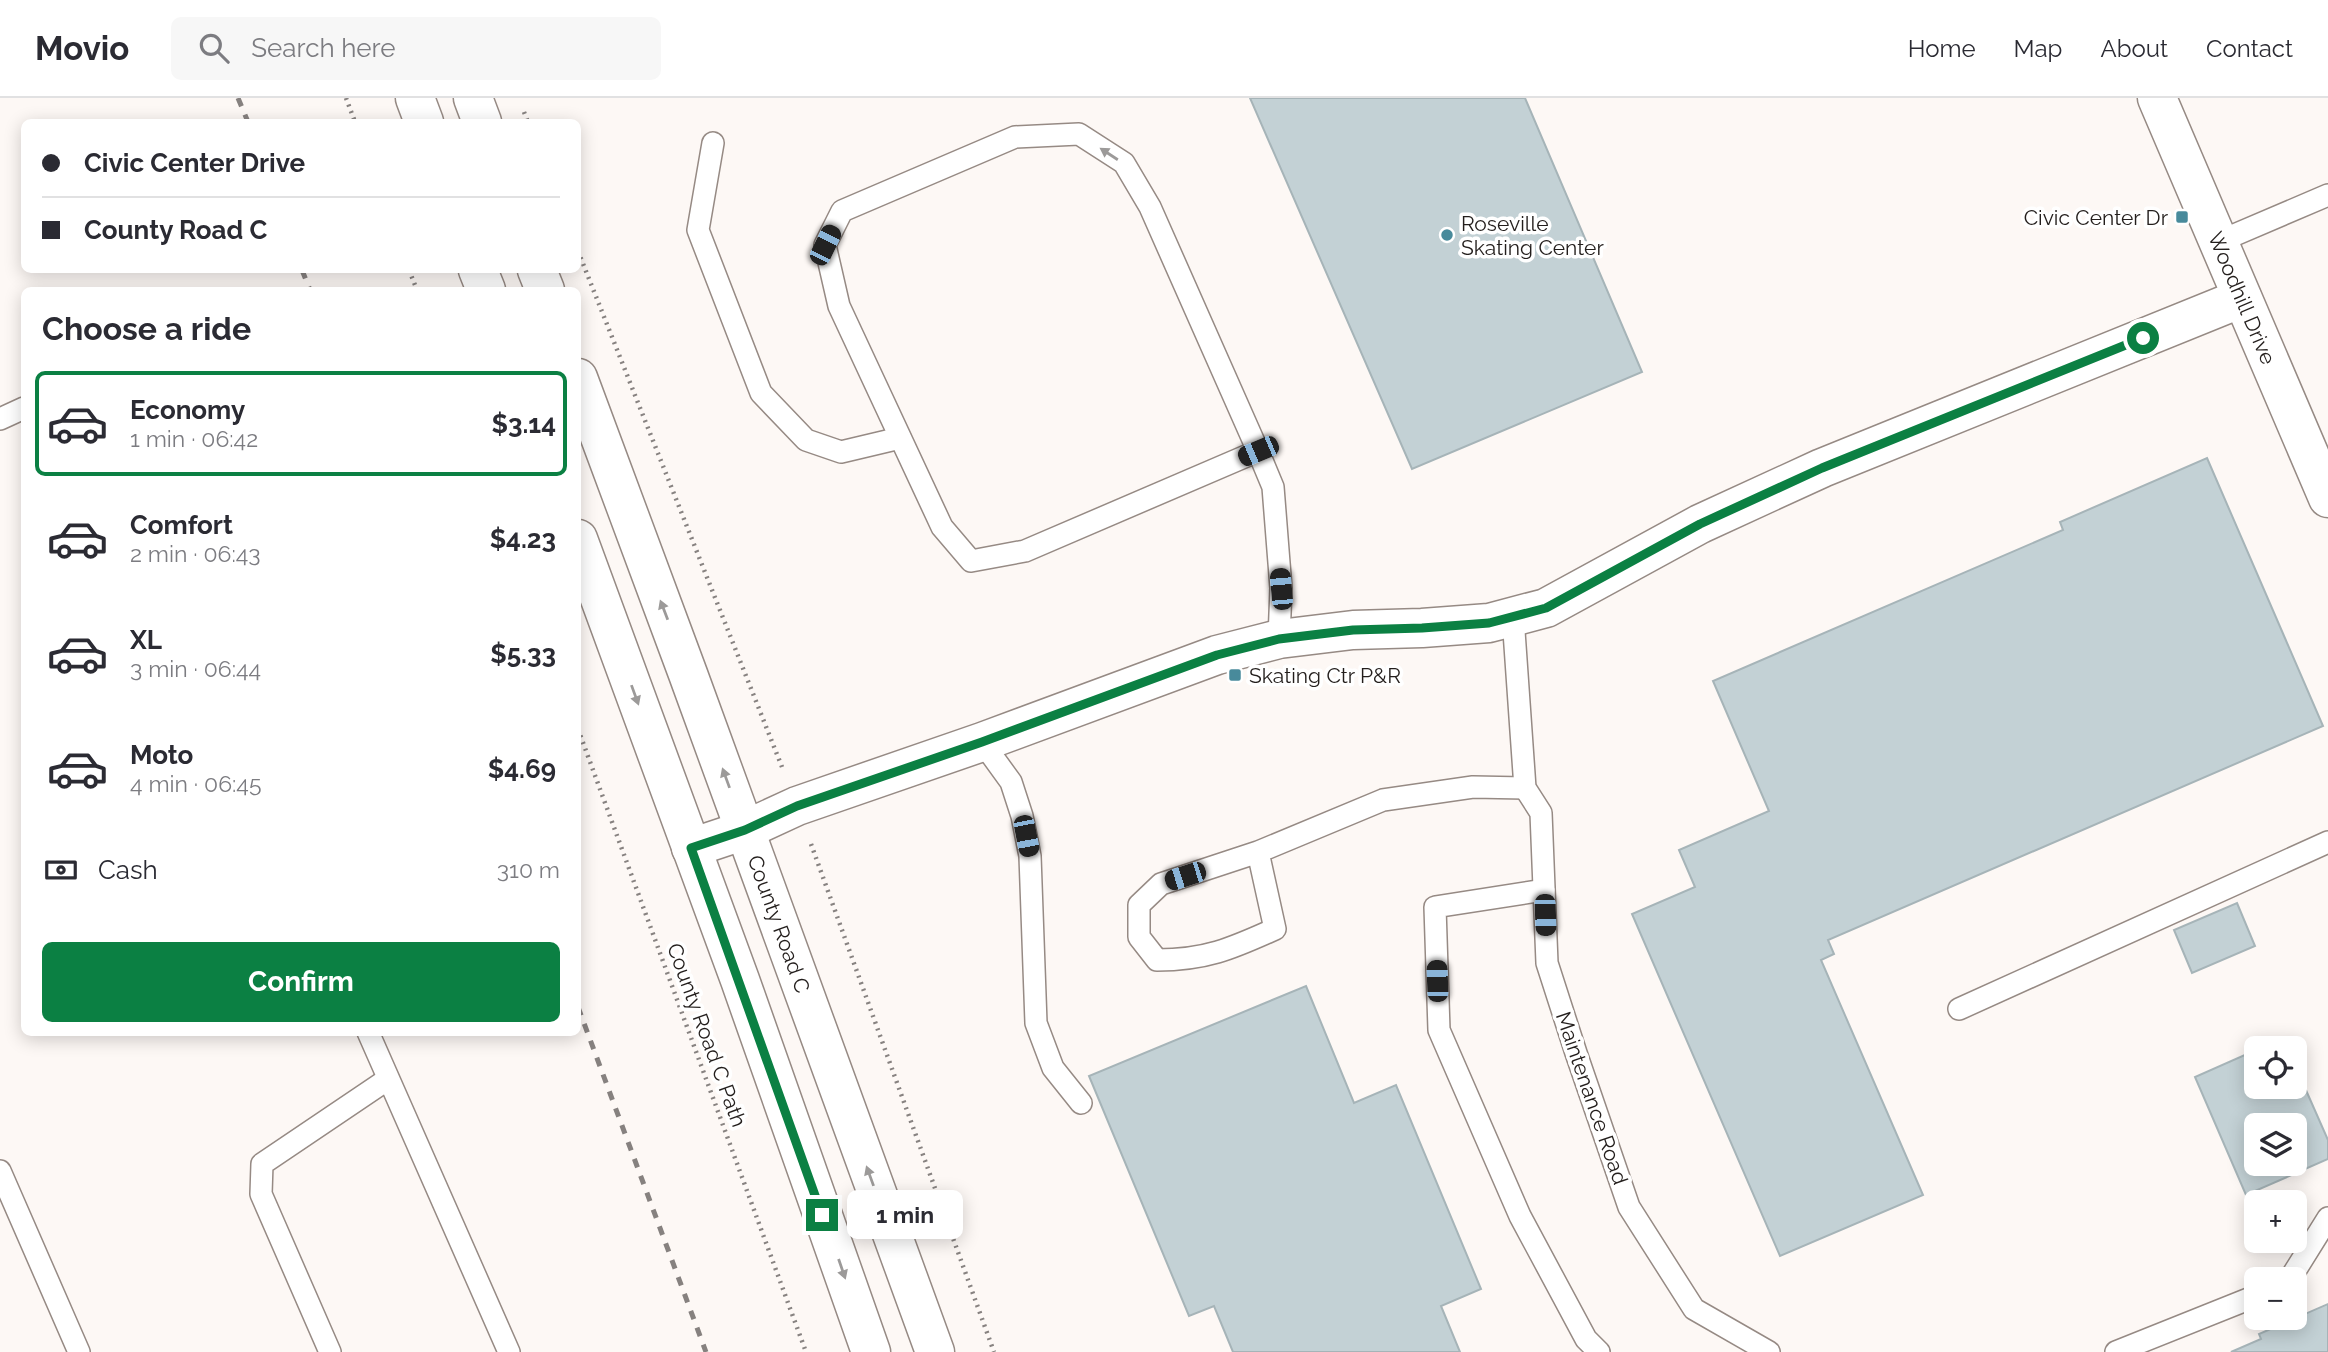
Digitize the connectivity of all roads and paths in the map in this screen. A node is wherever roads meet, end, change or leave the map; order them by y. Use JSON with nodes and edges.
{"nodes":[{"id":1,"x":346,"y":98,"type":"edge"},
{"id":2,"x":415,"y":98,"type":"edge"},
{"id":3,"x":473,"y":98,"type":"edge"},
{"id":4,"x":2157,"y":98,"type":"edge"},
{"id":5,"x":354,"y":119,"type":"edge"},
{"id":6,"x":423,"y":119,"type":"edge"},
{"id":7,"x":481,"y":119,"type":"edge"},
{"id":8,"x":713,"y":143,"type":"dead end"},
{"id":9,"x":2327,"y":200,"type":"edge"},
{"id":10,"x":2218,"y":242,"type":"junction"},
{"id":11,"x":2242,"y":299,"type":"junction"},
{"id":12,"x":581,"y":386,"type":"edge"},
{"id":13,"x":21,"y":409,"type":"edge"},
{"id":14,"x":0,"y":419,"type":"edge"},
{"id":15,"x":900,"y":438,"type":"junction"},
{"id":16,"x":1258,"y":451,"type":"junction"},
{"id":17,"x":2328,"y":498,"type":"edge"},
{"id":18,"x":581,"y":547,"type":"edge"},
{"id":19,"x":1513,"y":617,"type":"junction"},
{"id":20,"x":1279,"y":639,"type":"junction"},
{"id":21,"x":581,"y":737,"type":"edge"},
{"id":22,"x":982,"y":742,"type":"junction"},
{"id":23,"x":1525,"y":788,"type":"junction"},
{"id":24,"x":745,"y":830,"type":"junction"},
{"id":25,"x":2328,"y":842,"type":"edge"},
{"id":26,"x":691,"y":848,"type":"junction"},
{"id":27,"x":1258,"y":852,"type":"junction"},
{"id":28,"x":1544,"y":890,"type":"junction"},
{"id":29,"x":1959,"y":1009,"type":"dead end"},
{"id":30,"x":370,"y":1036,"type":"edge"},
{"id":31,"x":388,"y":1079,"type":"junction"},
{"id":32,"x":1081,"y":1103,"type":"dead end"},
{"id":33,"x":0,"y":1171,"type":"edge"},
{"id":34,"x":2328,"y":1218,"type":"edge"},
{"id":35,"x":2297,"y":1267,"type":"edge"},
{"id":36,"x":2244,"y":1301,"type":"edge"},
{"id":37,"x":79,"y":1352,"type":"edge"},
{"id":38,"x":330,"y":1352,"type":"edge"},
{"id":39,"x":509,"y":1352,"type":"edge"},
{"id":40,"x":806,"y":1352,"type":"edge"},
{"id":41,"x":871,"y":1352,"type":"edge"},
{"id":42,"x":935,"y":1352,"type":"edge"},
{"id":43,"x":1599,"y":1352,"type":"edge"},
{"id":44,"x":1769,"y":1352,"type":"edge"},
{"id":45,"x":2116,"y":1352,"type":"edge"}],
"edges":[{"from":1,"to":5,"type":"path"},
{"from":2,"to":6,"type":"street"},
{"from":3,"to":7,"type":"street"},
{"from":4,"to":10,"type":"street","name":"Woodhill Drive"},
{"from":8,"to":15,"type":"lane"},
{"from":9,"to":10,"type":"lane"},
{"from":10,"to":11,"type":"street","name":"Woodhill Drive"},
{"from":11,"to":17,"type":"street","name":"Woodhill Drive"},
{"from":11,"to":19,"type":"street"},
{"from":24,"to":12,"type":"street","name":"County Road C","one_way":true},
{"from":13,"to":14,"type":"lane"},
{"from":15,"to":16,"type":"lane"},
{"from":16,"to":15,"type":"lane","one_way":true},
{"from":16,"to":20,"type":"lane"},
{"from":18,"to":26,"type":"street","one_way":true},
{"from":19,"to":20,"type":"street"},
{"from":19,"to":23,"type":"lane"},
{"from":20,"to":22,"type":"street"},
{"from":21,"to":40,"type":"path","name":"County Road C Path"},
{"from":22,"to":24,"type":"street"},
{"from":22,"to":32,"type":"lane"},
{"from":23,"to":27,"type":"lane"},
{"from":23,"to":28,"type":"lane","name":"Maintenance Road"},
{"from":24,"to":26,"type":"street"},
{"from":42,"to":24,"type":"street","name":"County Road C","one_way":true},
{"from":25,"to":29,"type":"lane"},
{"from":26,"to":41,"type":"street","one_way":true},
{"from":27,"to":27,"type":"lane"},
{"from":28,"to":43,"type":"lane"},
{"from":28,"to":44,"type":"lane","name":"Maintenance Road"},
{"from":30,"to":31,"type":"lane"},
{"from":31,"to":38,"type":"lane"},
{"from":31,"to":39,"type":"lane"},
{"from":33,"to":37,"type":"lane"},
{"from":34,"to":35,"type":"lane"},
{"from":36,"to":45,"type":"lane"}]}
